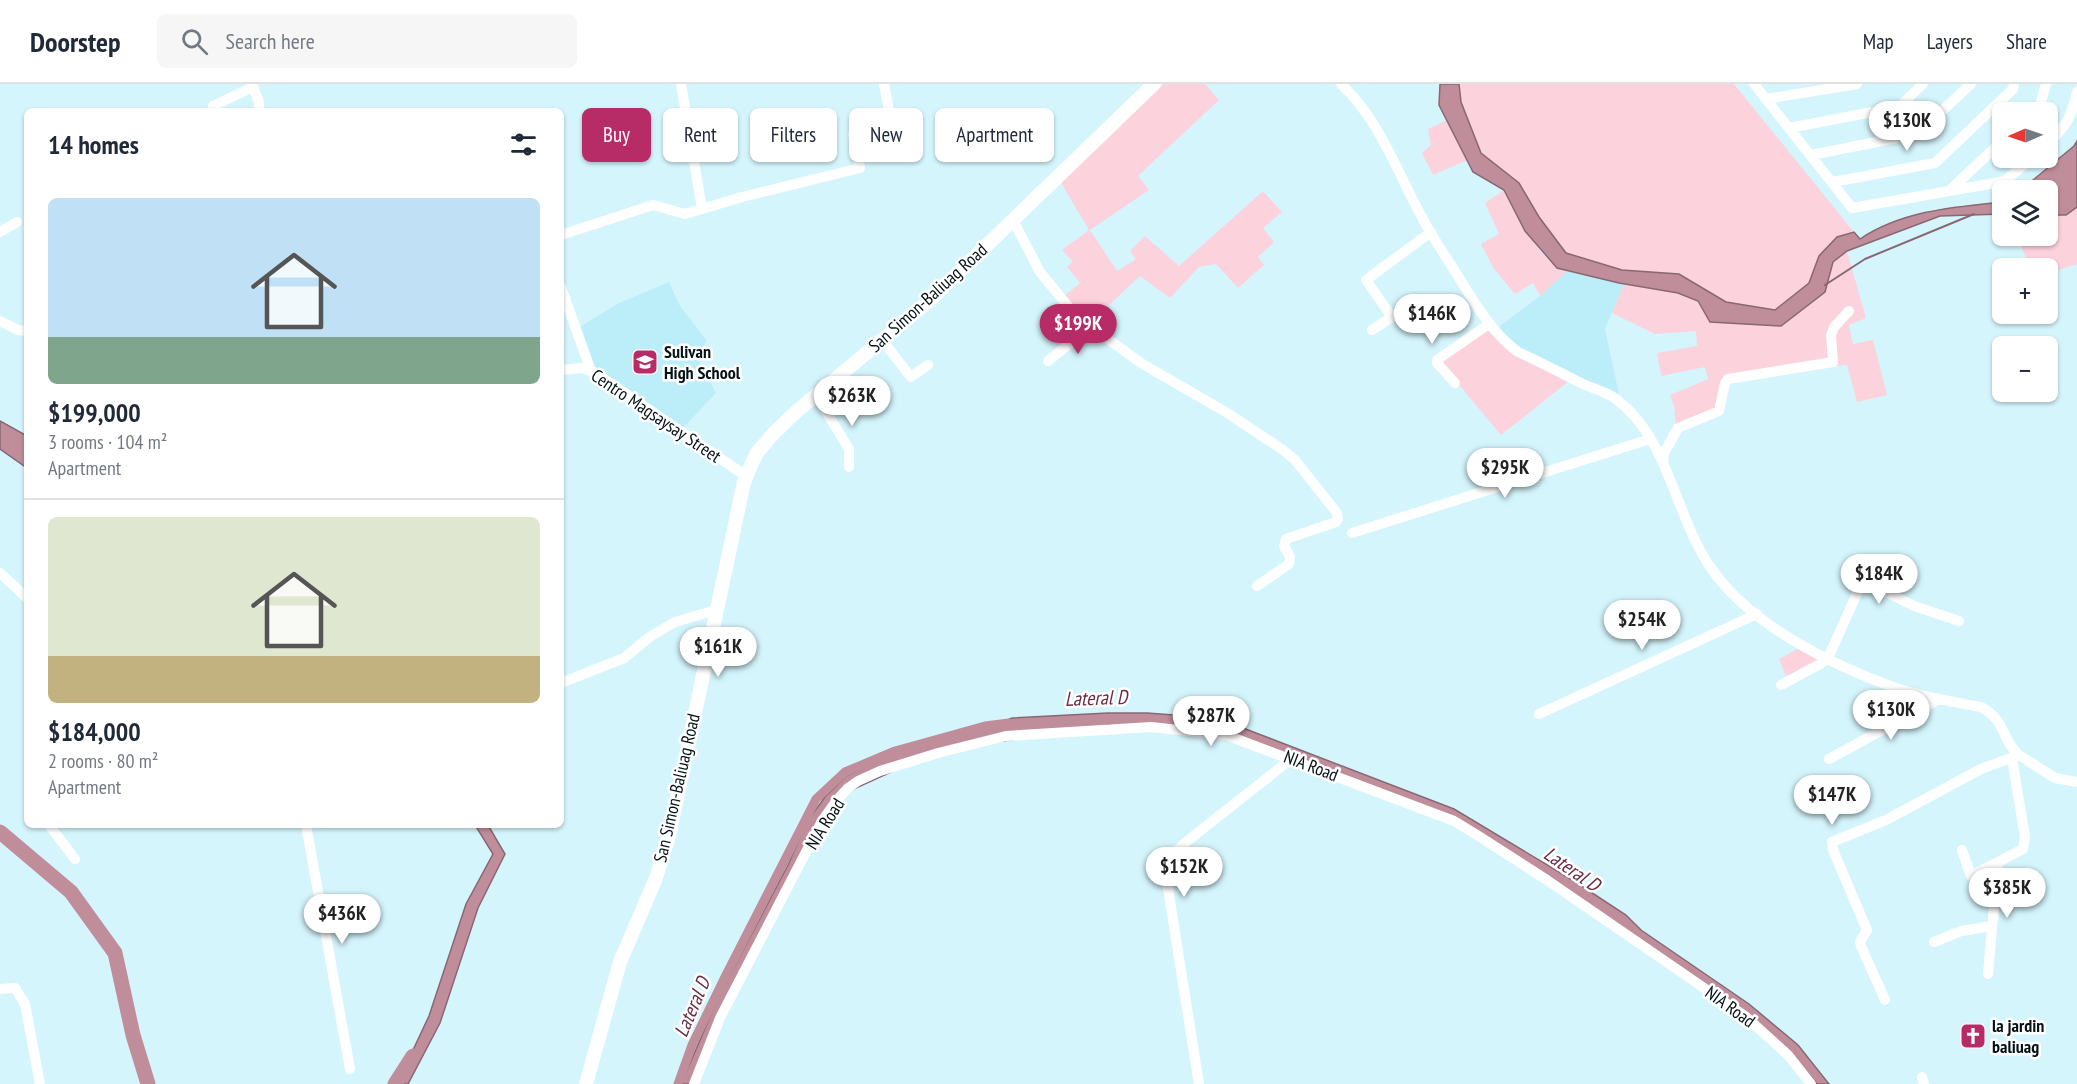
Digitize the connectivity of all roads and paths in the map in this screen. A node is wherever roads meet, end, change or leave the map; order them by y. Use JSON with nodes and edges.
{"nodes":[{"id":1,"x":681,"y":84,"type":"edge"},
{"id":2,"x":884,"y":84,"type":"edge"},
{"id":3,"x":1154,"y":84,"type":"edge"},
{"id":4,"x":1341,"y":84,"type":"edge"},
{"id":5,"x":1754,"y":84,"type":"edge"},
{"id":6,"x":1785,"y":84,"type":"edge"},
{"id":7,"x":1923,"y":84,"type":"edge"},
{"id":8,"x":1971,"y":84,"type":"edge"},
{"id":9,"x":2014,"y":84,"type":"edge"},
{"id":10,"x":2046,"y":84,"type":"edge"},
{"id":11,"x":252,"y":85,"type":"edge"},
{"id":12,"x":1851,"y":85,"type":"edge"},
{"id":13,"x":1816,"y":87,"type":"edge"},
{"id":14,"x":2077,"y":92,"type":"edge"},
{"id":15,"x":1785,"y":96,"type":"junction"},
{"id":16,"x":1766,"y":99,"type":"junction"},
{"id":17,"x":2041,"y":102,"type":"edge"},
{"id":18,"x":213,"y":106,"type":"dead end"},
{"id":19,"x":259,"y":108,"type":"edge"},
{"id":20,"x":1789,"y":128,"type":"junction"},
{"id":21,"x":2058,"y":135,"type":"edge"},
{"id":22,"x":1992,"y":150,"type":"edge"},
{"id":23,"x":1810,"y":155,"type":"junction"},
{"id":24,"x":2020,"y":168,"type":"edge"},
{"id":25,"x":1833,"y":182,"type":"junction"},
{"id":26,"x":1949,"y":191,"type":"junction"},
{"id":27,"x":702,"y":209,"type":"junction"},
{"id":28,"x":1013,"y":220,"type":"junction"},
{"id":29,"x":17,"y":222,"type":"dead end"},
{"id":30,"x":0,"y":232,"type":"edge"},
{"id":31,"x":1431,"y":232,"type":"junction"},
{"id":32,"x":564,"y":234,"type":"edge"},
{"id":33,"x":564,"y":295,"type":"edge"},
{"id":34,"x":1849,"y":311,"type":"dead end"},
{"id":35,"x":0,"y":321,"type":"edge"},
{"id":36,"x":1489,"y":324,"type":"junction"},
{"id":37,"x":1090,"y":327,"type":"junction"},
{"id":38,"x":1372,"y":330,"type":"dead end"},
{"id":39,"x":24,"y":331,"type":"edge"},
{"id":40,"x":882,"y":340,"type":"junction"},
{"id":41,"x":1048,"y":361,"type":"dead end"},
{"id":42,"x":928,"y":365,"type":"dead end"},
{"id":43,"x":564,"y":370,"type":"edge"},
{"id":44,"x":591,"y":371,"type":"junction"},
{"id":45,"x":1455,"y":383,"type":"dead end"},
{"id":46,"x":816,"y":395,"type":"junction"},
{"id":47,"x":1650,"y":439,"type":"junction"},
{"id":48,"x":1663,"y":463,"type":"junction"},
{"id":49,"x":849,"y":467,"type":"dead end"},
{"id":50,"x":746,"y":476,"type":"junction"},
{"id":51,"x":1352,"y":533,"type":"dead end"},
{"id":52,"x":0,"y":573,"type":"edge"},
{"id":53,"x":1257,"y":586,"type":"dead end"},
{"id":54,"x":24,"y":595,"type":"edge"},
{"id":55,"x":716,"y":610,"type":"junction"},
{"id":56,"x":1756,"y":614,"type":"junction"},
{"id":57,"x":1959,"y":621,"type":"dead end"},
{"id":58,"x":1828,"y":658,"type":"junction"},
{"id":59,"x":564,"y":682,"type":"edge"},
{"id":60,"x":1781,"y":685,"type":"dead end"},
{"id":61,"x":1939,"y":699,"type":"junction"},
{"id":62,"x":1539,"y":714,"type":"dead end"},
{"id":63,"x":2015,"y":756,"type":"junction"},
{"id":64,"x":1291,"y":759,"type":"junction"},
{"id":65,"x":1829,"y":759,"type":"dead end"},
{"id":66,"x":2077,"y":782,"type":"edge"},
{"id":67,"x":51,"y":828,"type":"edge"},
{"id":68,"x":307,"y":828,"type":"edge"},
{"id":69,"x":1962,"y":850,"type":"dead end"},
{"id":70,"x":75,"y":859,"type":"dead end"},
{"id":71,"x":1998,"y":862,"type":"junction"},
{"id":72,"x":1992,"y":926,"type":"junction"},
{"id":73,"x":1934,"y":942,"type":"dead end"},
{"id":74,"x":1988,"y":974,"type":"dead end"},
{"id":75,"x":0,"y":989,"type":"edge"},
{"id":76,"x":1884,"y":1000,"type":"dead end"},
{"id":77,"x":350,"y":1069,"type":"dead end"},
{"id":78,"x":40,"y":1084,"type":"edge"},
{"id":79,"x":586,"y":1084,"type":"edge"},
{"id":80,"x":694,"y":1084,"type":"edge"},
{"id":81,"x":1199,"y":1084,"type":"edge"},
{"id":82,"x":1811,"y":1084,"type":"edge"}],
"edges":[{"from":1,"to":27,"type":"street"},
{"from":2,"to":27,"type":"street"},
{"from":3,"to":28,"type":"main road","name":"San Simon-Baliuag Road"},
{"from":4,"to":31,"type":"street"},
{"from":5,"to":16,"type":"street"},
{"from":6,"to":15,"type":"street"},
{"from":7,"to":20,"type":"street"},
{"from":8,"to":23,"type":"street"},
{"from":9,"to":25,"type":"street"},
{"from":10,"to":17,"type":"street"},
{"from":11,"to":18,"type":"street"},
{"from":11,"to":19,"type":"street"},
{"from":12,"to":13,"type":"street"},
{"from":13,"to":15,"type":"street"},
{"from":14,"to":21,"type":"street"},
{"from":15,"to":16,"type":"street"},
{"from":16,"to":20,"type":"street"},
{"from":20,"to":23,"type":"street"},
{"from":22,"to":26,"type":"street"},
{"from":23,"to":25,"type":"street"},
{"from":24,"to":26,"type":"street"},
{"from":25,"to":26,"type":"street"},
{"from":27,"to":32,"type":"street"},
{"from":28,"to":37,"type":"street"},
{"from":28,"to":40,"type":"main road","name":"San Simon-Baliuag Road"},
{"from":29,"to":30,"type":"street"},
{"from":31,"to":36,"type":"street"},
{"from":31,"to":38,"type":"street"},
{"from":33,"to":44,"type":"street"},
{"from":34,"to":48,"type":"street"},
{"from":35,"to":39,"type":"street"},
{"from":36,"to":45,"type":"street"},
{"from":36,"to":47,"type":"street"},
{"from":37,"to":41,"type":"street"},
{"from":37,"to":53,"type":"street"},
{"from":40,"to":42,"type":"street"},
{"from":40,"to":46,"type":"main road","name":"San Simon-Baliuag Road"},
{"from":43,"to":44,"type":"street","name":"Centro Magsaysay Street"},
{"from":44,"to":50,"type":"street","name":"Centro Magsaysay Street"},
{"from":46,"to":49,"type":"street"},
{"from":46,"to":50,"type":"main road","name":"San Simon-Baliuag Road"},
{"from":47,"to":48,"type":"street"},
{"from":47,"to":51,"type":"street"},
{"from":48,"to":56,"type":"street"},
{"from":50,"to":55,"type":"main road","name":"San Simon-Baliuag Road"},
{"from":52,"to":54,"type":"street"},
{"from":55,"to":59,"type":"street"},
{"from":55,"to":79,"type":"main road","name":"San Simon-Baliuag Road"},
{"from":56,"to":58,"type":"street"},
{"from":56,"to":62,"type":"street"},
{"from":57,"to":58,"type":"street"},
{"from":58,"to":60,"type":"street"},
{"from":58,"to":61,"type":"street"},
{"from":61,"to":63,"type":"street"},
{"from":61,"to":65,"type":"street"},
{"from":63,"to":66,"type":"street"},
{"from":63,"to":71,"type":"street"},
{"from":63,"to":76,"type":"street"},
{"from":64,"to":80,"type":"street","name":"NIA Road"},
{"from":64,"to":81,"type":"street"},
{"from":64,"to":82,"type":"street","name":"NIA Road"},
{"from":67,"to":70,"type":"street"},
{"from":68,"to":77,"type":"street"},
{"from":69,"to":71,"type":"street"},
{"from":71,"to":72,"type":"street"},
{"from":72,"to":73,"type":"street"},
{"from":72,"to":74,"type":"street"},
{"from":75,"to":78,"type":"street"}]}
